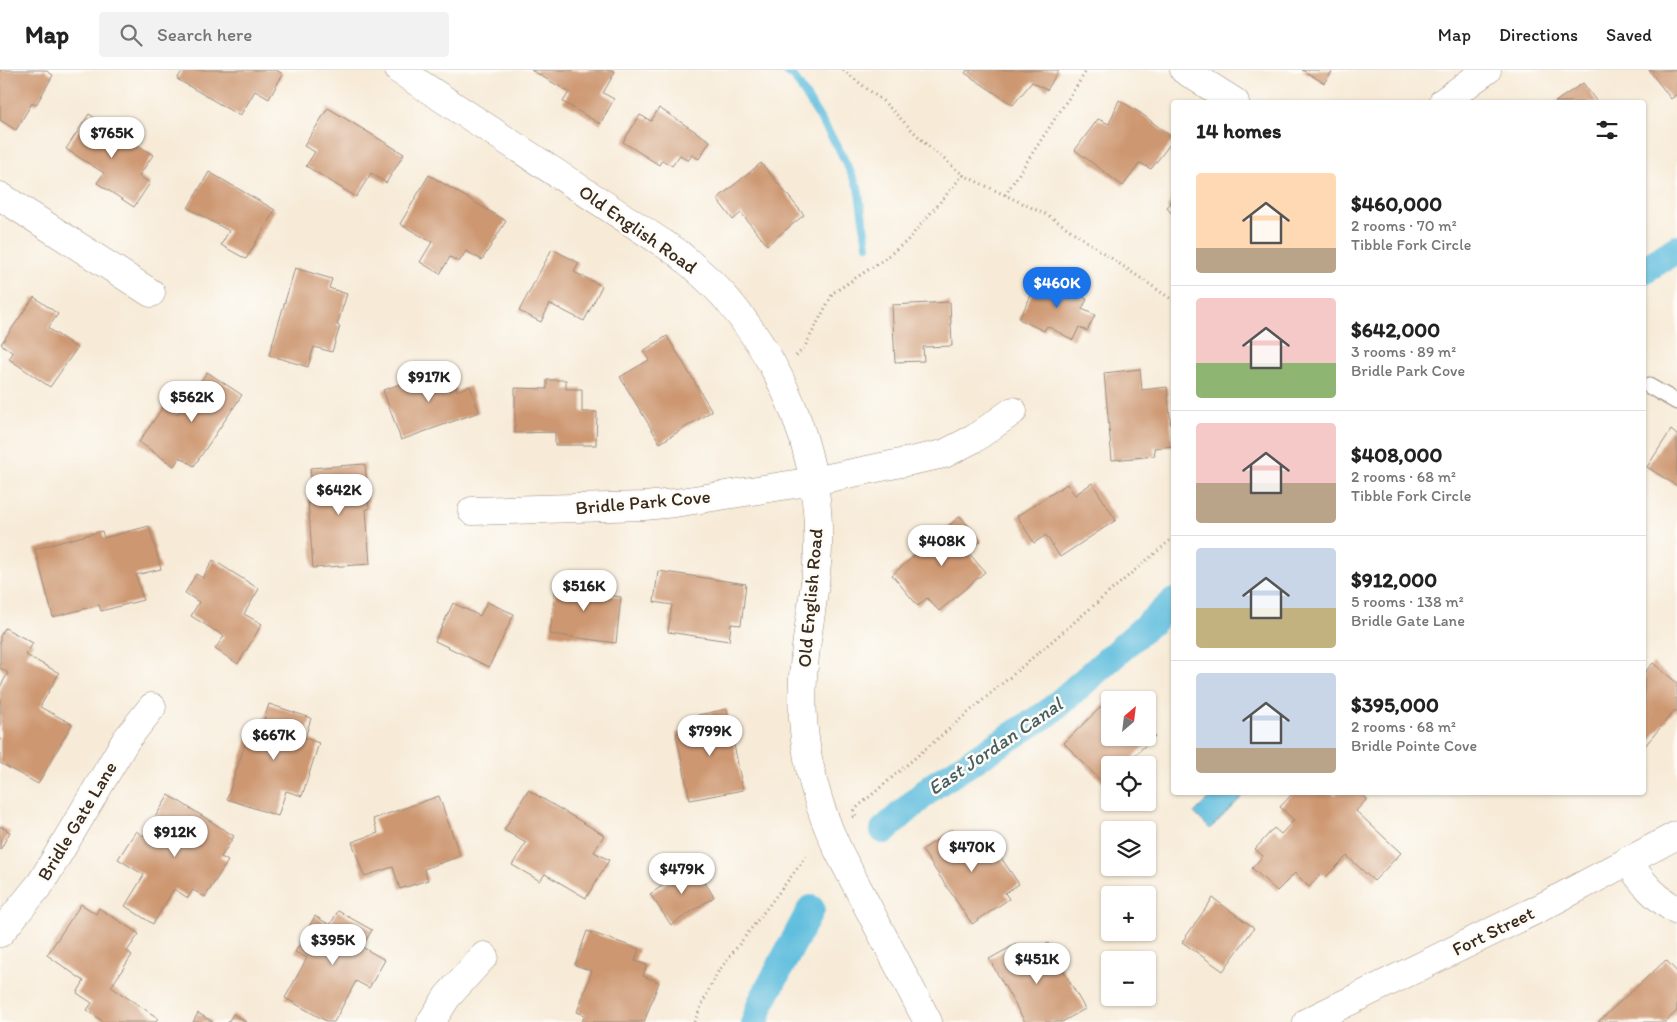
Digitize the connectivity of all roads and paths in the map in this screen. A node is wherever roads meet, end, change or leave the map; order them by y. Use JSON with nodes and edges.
{"nodes":[{"id":1,"x":399,"y":70,"type":"edge"},
{"id":2,"x":843,"y":70,"type":"edge"},
{"id":3,"x":1087,"y":70,"type":"edge"},
{"id":4,"x":1184,"y":70,"type":"edge"},
{"id":5,"x":1487,"y":70,"type":"edge"},
{"id":6,"x":1232,"y":100,"type":"edge"},
{"id":7,"x":1447,"y":100,"type":"edge"},
{"id":8,"x":963,"y":175,"type":"junction"},
{"id":9,"x":1005,"y":195,"type":"junction"},
{"id":10,"x":0,"y":196,"type":"edge"},
{"id":11,"x":151,"y":293,"type":"dead end"},
{"id":12,"x":1171,"y":299,"type":"edge"},
{"id":13,"x":776,"y":372,"type":"junction"},
{"id":14,"x":1650,"y":386,"type":"dead end"},
{"id":15,"x":1677,"y":402,"type":"edge"},
{"id":16,"x":1014,"y":411,"type":"dead end"},
{"id":17,"x":814,"y":481,"type":"junction"},
{"id":18,"x":472,"y":511,"type":"dead end"},
{"id":19,"x":1171,"y":540,"type":"edge"},
{"id":20,"x":152,"y":707,"type":"dead end"},
{"id":21,"x":857,"y":816,"type":"dead end"},
{"id":22,"x":1677,"y":835,"type":"edge"},
{"id":23,"x":806,"y":857,"type":"dead end"},
{"id":24,"x":1628,"y":860,"type":"junction"},
{"id":25,"x":1677,"y":911,"type":"edge"},
{"id":26,"x":0,"y":933,"type":"edge"},
{"id":27,"x":484,"y":956,"type":"dead end"},
{"id":28,"x":431,"y":1022,"type":"edge"},
{"id":29,"x":694,"y":1022,"type":"edge"},
{"id":30,"x":928,"y":1022,"type":"edge"},
{"id":31,"x":1307,"y":1022,"type":"edge"}],
"edges":[{"from":1,"to":13,"type":"street","name":"Old English Road"},
{"from":2,"to":8,"type":"path"},
{"from":3,"to":9,"type":"path"},
{"from":4,"to":6,"type":"street"},
{"from":5,"to":7,"type":"street"},
{"from":8,"to":9,"type":"path"},
{"from":8,"to":13,"type":"path"},
{"from":9,"to":12,"type":"path"},
{"from":10,"to":11,"type":"street"},
{"from":13,"to":17,"type":"street","name":"Old English Road"},
{"from":14,"to":15,"type":"lane"},
{"from":16,"to":17,"type":"street","name":"Bridle Park Cove"},
{"from":17,"to":18,"type":"street","name":"Bridle Park Cove"},
{"from":17,"to":30,"type":"street","name":"Old English Road"},
{"from":19,"to":21,"type":"path"},
{"from":20,"to":26,"type":"street","name":"Bridle Gate Lane"},
{"from":22,"to":24,"type":"street","name":"Fort Street"},
{"from":23,"to":29,"type":"path"},
{"from":24,"to":25,"type":"street"},
{"from":24,"to":31,"type":"street","name":"Fort Street"},
{"from":27,"to":28,"type":"street"}]}
